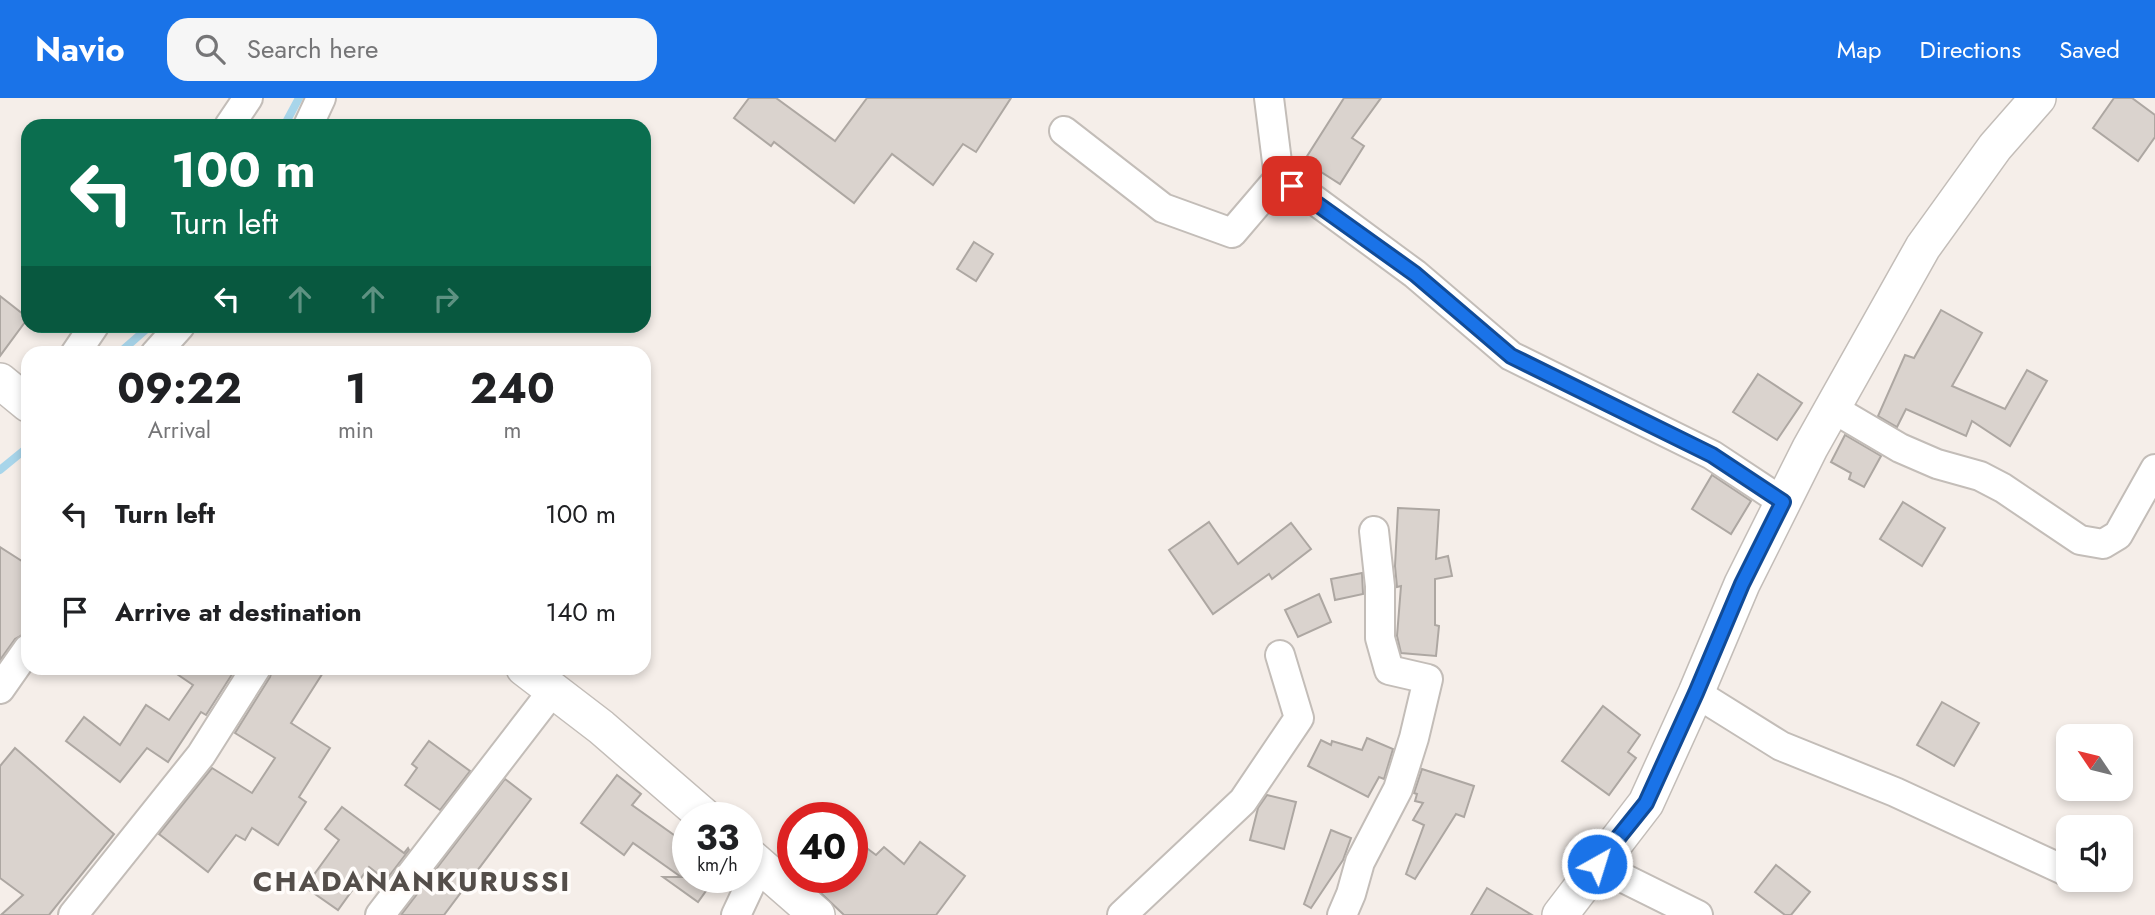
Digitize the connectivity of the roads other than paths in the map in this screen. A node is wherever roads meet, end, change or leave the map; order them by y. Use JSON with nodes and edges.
{"nodes":[{"id":1,"x":248,"y":98,"type":"edge"},
{"id":2,"x":321,"y":98,"type":"edge"},
{"id":3,"x":1269,"y":98,"type":"edge"},
{"id":4,"x":2038,"y":98,"type":"edge"},
{"id":5,"x":234,"y":119,"type":"edge"},
{"id":6,"x":311,"y":119,"type":"edge"},
{"id":7,"x":1064,"y":131,"type":"dead end"},
{"id":8,"x":1279,"y":178,"type":"junction"},
{"id":9,"x":0,"y":381,"type":"edge"},
{"id":10,"x":21,"y":398,"type":"edge"},
{"id":11,"x":1832,"y":408,"type":"junction"},
{"id":12,"x":2155,"y":469,"type":"edge"},
{"id":13,"x":1783,"y":502,"type":"junction"},
{"id":14,"x":1374,"y":531,"type":"dead end"},
{"id":15,"x":1280,"y":655,"type":"dead end"},
{"id":16,"x":21,"y":659,"type":"edge"},
{"id":17,"x":252,"y":675,"type":"edge"},
{"id":18,"x":534,"y":675,"type":"edge"},
{"id":19,"x":0,"y":689,"type":"edge"},
{"id":20,"x":554,"y":689,"type":"junction"},
{"id":21,"x":1696,"y":693,"type":"junction"},
{"id":22,"x":688,"y":802,"type":"edge"},
{"id":23,"x":1597,"y":864,"type":"junction"},
{"id":24,"x":2056,"y":866,"type":"edge"},
{"id":25,"x":763,"y":869,"type":"edge"},
{"id":26,"x":743,"y":893,"type":"edge"},
{"id":27,"x":73,"y":915,"type":"edge"},
{"id":28,"x":380,"y":915,"type":"edge"},
{"id":29,"x":736,"y":915,"type":"edge"},
{"id":30,"x":817,"y":915,"type":"edge"},
{"id":31,"x":1122,"y":915,"type":"edge"},
{"id":32,"x":1342,"y":915,"type":"edge"},
{"id":33,"x":1560,"y":915,"type":"edge"},
{"id":34,"x":1698,"y":915,"type":"edge"}],
"edges":[{"from":1,"to":5,"type":"street"},
{"from":2,"to":6,"type":"street"},
{"from":3,"to":8,"type":"street"},
{"from":4,"to":11,"type":"street"},
{"from":7,"to":8,"type":"street"},
{"from":8,"to":13,"type":"street"},
{"from":9,"to":10,"type":"street"},
{"from":11,"to":12,"type":"street"},
{"from":11,"to":13,"type":"street"},
{"from":13,"to":21,"type":"street"},
{"from":14,"to":32,"type":"street"},
{"from":15,"to":31,"type":"street"},
{"from":16,"to":19,"type":"street"},
{"from":17,"to":27,"type":"street"},
{"from":18,"to":20,"type":"street"},
{"from":20,"to":22,"type":"street"},
{"from":20,"to":28,"type":"street"},
{"from":21,"to":23,"type":"street"},
{"from":21,"to":24,"type":"street"},
{"from":23,"to":33,"type":"street"},
{"from":23,"to":34,"type":"street"},
{"from":25,"to":30,"type":"street"},
{"from":26,"to":29,"type":"street"}]}
